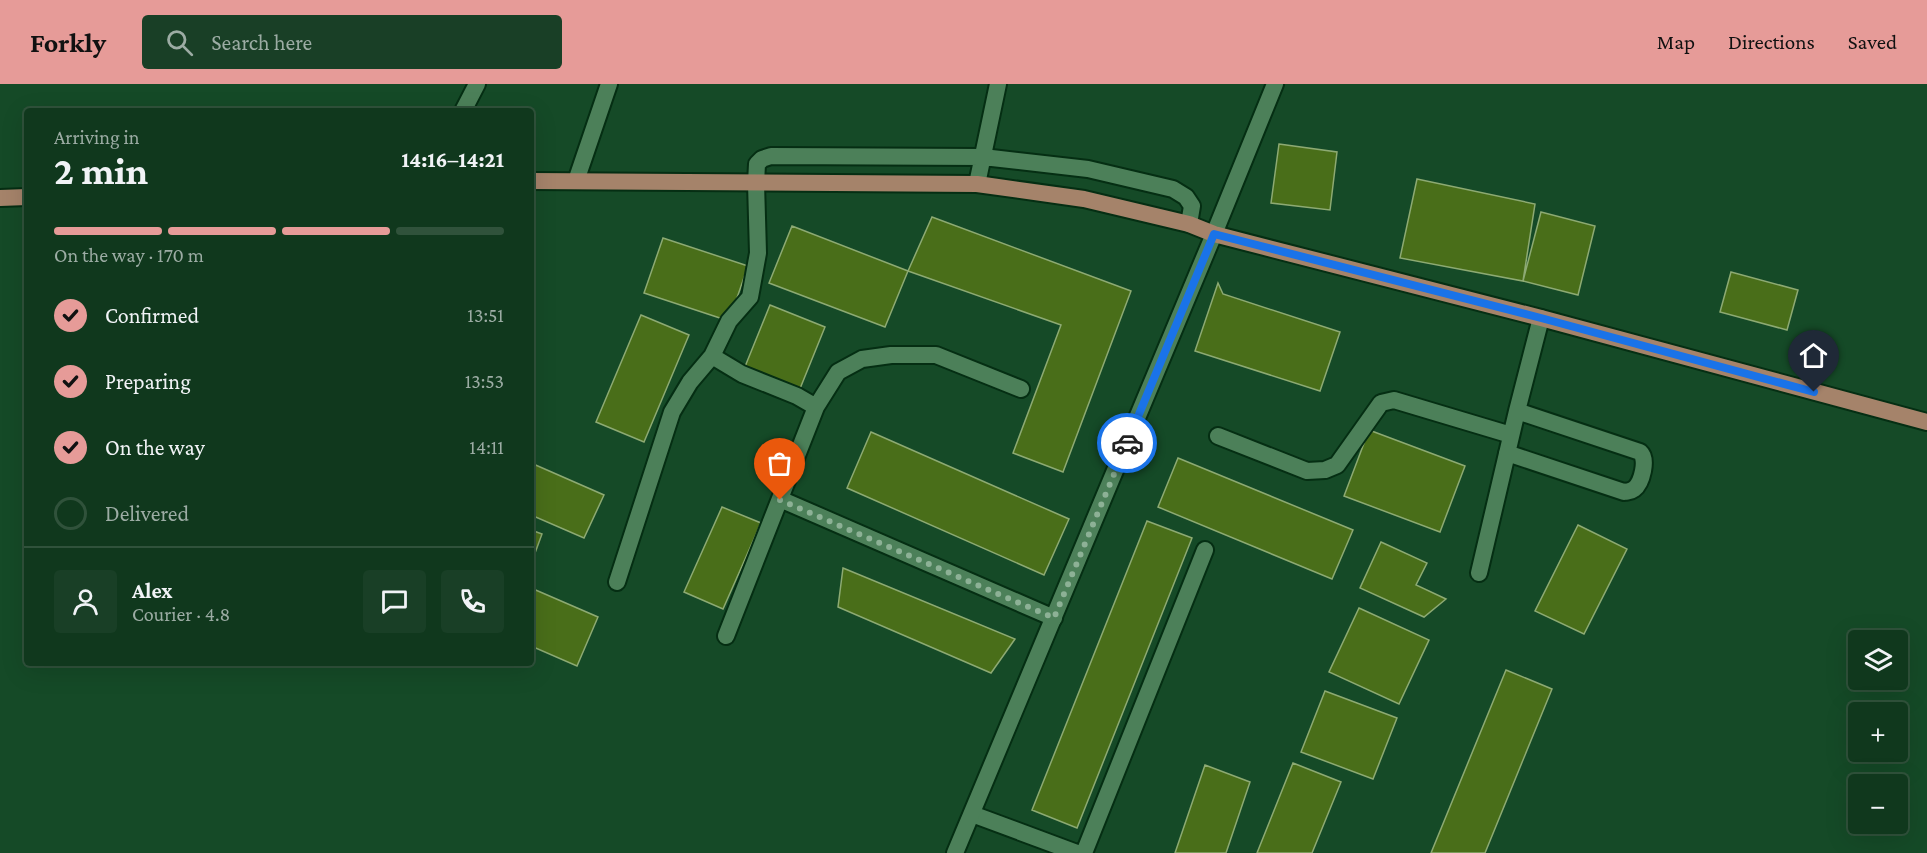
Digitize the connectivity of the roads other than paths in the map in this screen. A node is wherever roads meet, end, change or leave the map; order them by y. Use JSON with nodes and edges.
{"nodes":[{"id":1,"x":477,"y":84,"type":"edge"},
{"id":2,"x":609,"y":84,"type":"edge"},
{"id":3,"x":998,"y":84,"type":"edge"},
{"id":4,"x":1275,"y":84,"type":"edge"},
{"id":5,"x":465,"y":108,"type":"edge"},
{"id":6,"x":983,"y":157,"type":"junction"},
{"id":7,"x":534,"y":181,"type":"edge"},
{"id":8,"x":576,"y":182,"type":"junction"},
{"id":9,"x":756,"y":183,"type":"junction"},
{"id":10,"x":977,"y":184,"type":"junction"},
{"id":11,"x":24,"y":197,"type":"edge"},
{"id":12,"x":0,"y":198,"type":"edge"},
{"id":13,"x":1189,"y":224,"type":"junction"},
{"id":14,"x":1214,"y":234,"type":"junction"},
{"id":15,"x":1541,"y":318,"type":"junction"},
{"id":16,"x":712,"y":356,"type":"junction"},
{"id":17,"x":1021,"y":389,"type":"dead end"},
{"id":18,"x":816,"y":407,"type":"junction"},
{"id":19,"x":1517,"y":411,"type":"junction"},
{"id":20,"x":1927,"y":423,"type":"edge"},
{"id":21,"x":1511,"y":435,"type":"junction"},
{"id":22,"x":1218,"y":436,"type":"dead end"},
{"id":23,"x":1507,"y":453,"type":"junction"},
{"id":24,"x":780,"y":500,"type":"junction"},
{"id":25,"x":1205,"y":550,"type":"dead end"},
{"id":26,"x":1479,"y":573,"type":"dead end"},
{"id":27,"x":617,"y":582,"type":"dead end"},
{"id":28,"x":1054,"y":618,"type":"junction"},
{"id":29,"x":726,"y":636,"type":"dead end"},
{"id":30,"x":972,"y":814,"type":"junction"},
{"id":31,"x":955,"y":853,"type":"edge"},
{"id":32,"x":1077,"y":853,"type":"edge"},
{"id":33,"x":1083,"y":853,"type":"edge"}],
"edges":[{"from":1,"to":5,"type":"street"},
{"from":2,"to":8,"type":"street"},
{"from":3,"to":6,"type":"street"},
{"from":4,"to":14,"type":"street"},
{"from":6,"to":9,"type":"street"},
{"from":6,"to":10,"type":"street"},
{"from":6,"to":13,"type":"street"},
{"from":7,"to":8,"type":"main road"},
{"from":8,"to":9,"type":"main road"},
{"from":9,"to":10,"type":"main road"},
{"from":9,"to":16,"type":"street"},
{"from":10,"to":13,"type":"main road"},
{"from":11,"to":12,"type":"main road"},
{"from":13,"to":14,"type":"main road"},
{"from":14,"to":15,"type":"main road"},
{"from":14,"to":28,"type":"street"},
{"from":15,"to":19,"type":"street"},
{"from":15,"to":20,"type":"main road"},
{"from":16,"to":18,"type":"street"},
{"from":16,"to":27,"type":"street"},
{"from":17,"to":18,"type":"street"},
{"from":18,"to":24,"type":"street"},
{"from":19,"to":21,"type":"street"},
{"from":19,"to":23,"type":"street"},
{"from":21,"to":22,"type":"street"},
{"from":21,"to":23,"type":"street"},
{"from":23,"to":26,"type":"street"},
{"from":24,"to":28,"type":"street"},
{"from":24,"to":29,"type":"street"},
{"from":25,"to":33,"type":"street"},
{"from":28,"to":30,"type":"street"},
{"from":30,"to":31,"type":"street"},
{"from":30,"to":32,"type":"street"}]}
